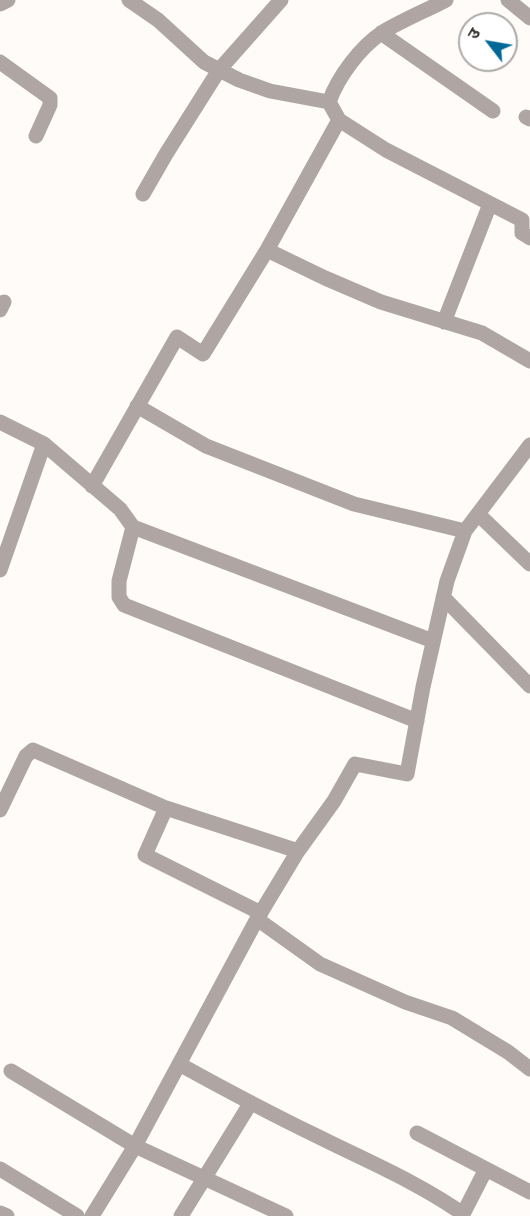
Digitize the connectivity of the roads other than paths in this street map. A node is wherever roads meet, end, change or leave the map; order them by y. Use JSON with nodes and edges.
{"nodes":[{"id":1,"x":7,"y":0,"type":"edge"},
{"id":2,"x":129,"y":0,"type":"edge"},
{"id":3,"x":281,"y":0,"type":"edge"},
{"id":4,"x":446,"y":0,"type":"edge"},
{"id":5,"x":508,"y":0,"type":"edge"},
{"id":6,"x":0,"y":4,"type":"edge"},
{"id":7,"x":530,"y":18,"type":"edge"},
{"id":8,"x":381,"y":33,"type":"junction"},
{"id":9,"x":0,"y":62,"type":"edge"},
{"id":10,"x":219,"y":70,"type":"junction"},
{"id":11,"x":329,"y":102,"type":"junction"},
{"id":12,"x":494,"y":111,"type":"dead end"},
{"id":13,"x":339,"y":120,"type":"junction"},
{"id":14,"x":36,"y":136,"type":"dead end"},
{"id":15,"x":143,"y":195,"type":"dead end"},
{"id":16,"x":490,"y":204,"type":"junction"},
{"id":17,"x":530,"y":238,"type":"edge"},
{"id":18,"x":267,"y":250,"type":"junction"},
{"id":19,"x":444,"y":322,"type":"junction"},
{"id":20,"x":530,"y":361,"type":"edge"},
{"id":21,"x":137,"y":406,"type":"junction"},
{"id":22,"x":0,"y":422,"type":"edge"},
{"id":23,"x":44,"y":444,"type":"junction"},
{"id":24,"x":530,"y":446,"type":"edge"},
{"id":25,"x":92,"y":486,"type":"junction"},
{"id":26,"x":478,"y":514,"type":"junction"},
{"id":27,"x":133,"y":526,"type":"junction"},
{"id":28,"x":7,"y":527,"type":"edge"},
{"id":29,"x":465,"y":531,"type":"junction"},
{"id":30,"x":530,"y":564,"type":"edge"},
{"id":31,"x":0,"y":570,"type":"edge"},
{"id":32,"x":443,"y":597,"type":"junction"},
{"id":33,"x":433,"y":641,"type":"junction"},
{"id":34,"x":530,"y":687,"type":"edge"},
{"id":35,"x":417,"y":721,"type":"junction"},
{"id":36,"x":0,"y":807,"type":"edge"},
{"id":37,"x":166,"y":808,"type":"junction"},
{"id":38,"x":298,"y":851,"type":"junction"},
{"id":39,"x":259,"y":916,"type":"junction"},
{"id":40,"x":179,"y":1064,"type":"junction"},
{"id":41,"x":530,"y":1070,"type":"edge"},
{"id":42,"x":11,"y":1071,"type":"dead end"},
{"id":43,"x":249,"y":1104,"type":"junction"},
{"id":44,"x":417,"y":1133,"type":"dead end"},
{"id":45,"x":135,"y":1146,"type":"junction"},
{"id":46,"x":0,"y":1169,"type":"edge"},
{"id":47,"x":486,"y":1169,"type":"junction"},
{"id":48,"x":203,"y":1176,"type":"junction"},
{"id":49,"x":530,"y":1192,"type":"edge"},
{"id":50,"x":0,"y":1213,"type":"edge"},
{"id":51,"x":94,"y":1215,"type":"edge"},
{"id":52,"x":462,"y":1215,"type":"edge"},
{"id":53,"x":8,"y":1216,"type":"edge"},
{"id":54,"x":76,"y":1216,"type":"edge"},
{"id":55,"x":181,"y":1216,"type":"edge"},
{"id":56,"x":285,"y":1216,"type":"edge"}],
"edges":[{"from":1,"to":6,"type":"street"},
{"from":2,"to":10,"type":"street"},
{"from":3,"to":10,"type":"street"},
{"from":4,"to":8,"type":"street"},
{"from":5,"to":7,"type":"street"},
{"from":8,"to":11,"type":"street"},
{"from":8,"to":12,"type":"street"},
{"from":9,"to":14,"type":"street"},
{"from":10,"to":11,"type":"street"},
{"from":10,"to":15,"type":"street"},
{"from":11,"to":13,"type":"street"},
{"from":13,"to":16,"type":"street"},
{"from":13,"to":18,"type":"street"},
{"from":16,"to":17,"type":"street"},
{"from":16,"to":19,"type":"street"},
{"from":18,"to":19,"type":"street"},
{"from":18,"to":21,"type":"street"},
{"from":19,"to":20,"type":"street"},
{"from":21,"to":25,"type":"street"},
{"from":21,"to":29,"type":"street"},
{"from":22,"to":23,"type":"street"},
{"from":23,"to":25,"type":"street"},
{"from":23,"to":28,"type":"street"},
{"from":24,"to":26,"type":"street"},
{"from":25,"to":27,"type":"street"},
{"from":26,"to":29,"type":"street"},
{"from":26,"to":30,"type":"street"},
{"from":27,"to":33,"type":"street"},
{"from":27,"to":35,"type":"street"},
{"from":28,"to":31,"type":"street"},
{"from":29,"to":32,"type":"street"},
{"from":32,"to":33,"type":"street"},
{"from":32,"to":34,"type":"street"},
{"from":33,"to":35,"type":"street"},
{"from":35,"to":38,"type":"street"},
{"from":36,"to":37,"type":"street"},
{"from":37,"to":38,"type":"street"},
{"from":37,"to":39,"type":"street"},
{"from":38,"to":39,"type":"street"},
{"from":39,"to":40,"type":"street"},
{"from":39,"to":41,"type":"street"},
{"from":40,"to":43,"type":"street"},
{"from":40,"to":45,"type":"street"},
{"from":42,"to":45,"type":"street"},
{"from":43,"to":48,"type":"street"},
{"from":43,"to":52,"type":"street"},
{"from":44,"to":47,"type":"street"},
{"from":45,"to":48,"type":"street"},
{"from":45,"to":51,"type":"street"},
{"from":46,"to":54,"type":"street"},
{"from":47,"to":49,"type":"street"},
{"from":47,"to":52,"type":"street"},
{"from":48,"to":55,"type":"street"},
{"from":48,"to":56,"type":"street"},
{"from":50,"to":53,"type":"street"}]}
